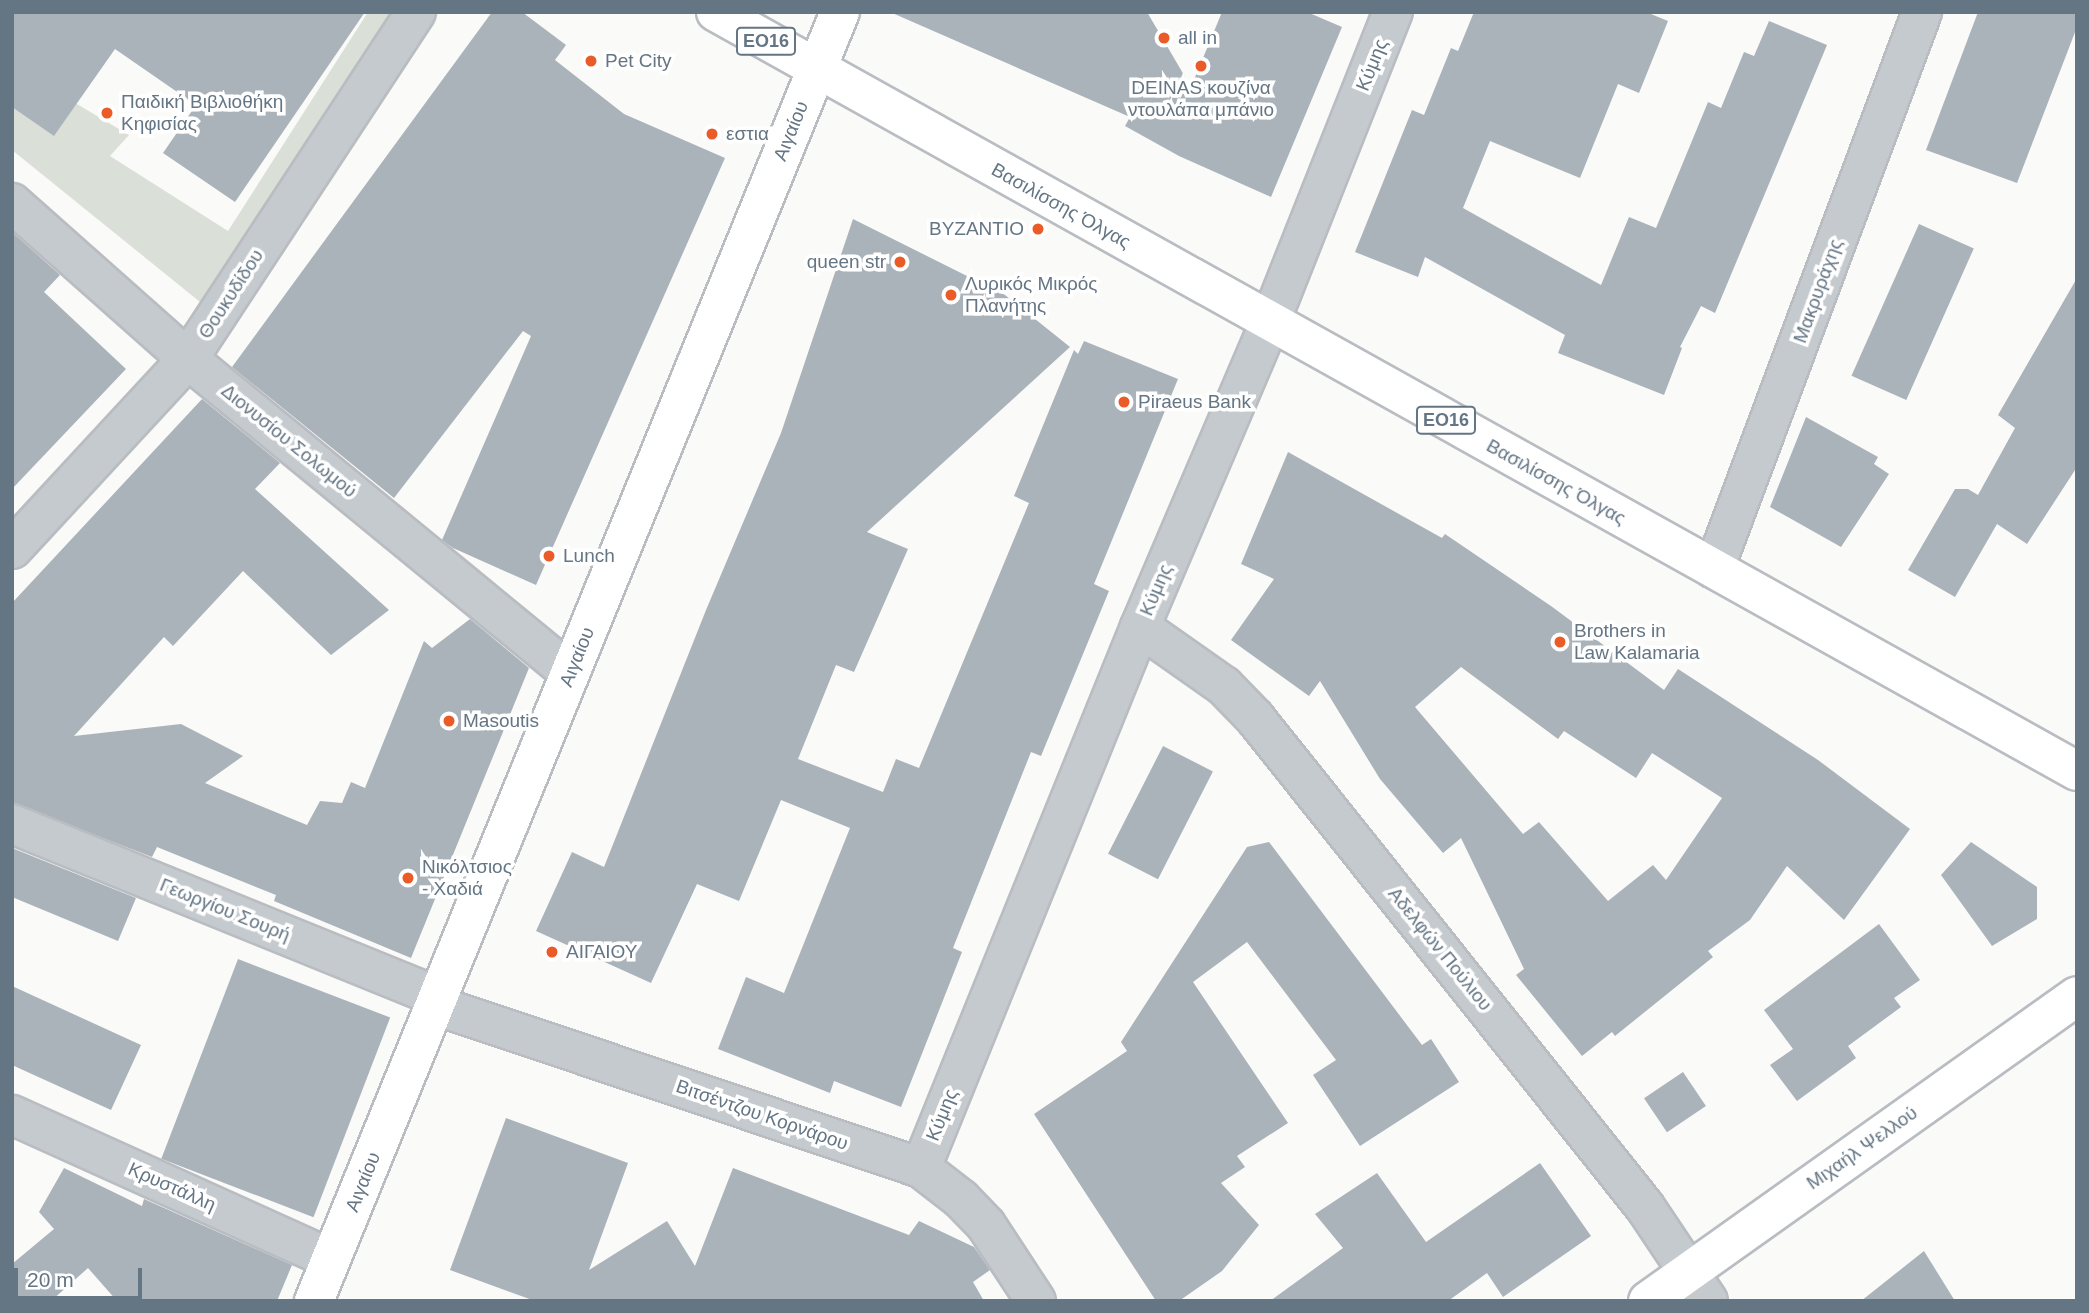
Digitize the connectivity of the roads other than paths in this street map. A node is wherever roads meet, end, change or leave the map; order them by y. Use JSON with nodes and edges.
{"nodes":[{"id":1,"x":416,"y":12,"type":"edge"},
{"id":2,"x":716,"y":12,"type":"edge"},
{"id":3,"x":840,"y":12,"type":"edge"},
{"id":4,"x":1393,"y":12,"type":"edge"},
{"id":5,"x":1922,"y":12,"type":"edge"},
{"id":6,"x":816,"y":70,"type":"junction"},
{"id":7,"x":12,"y":203,"type":"edge"},
{"id":8,"x":1270,"y":322,"type":"junction"},
{"id":9,"x":188,"y":359,"type":"junction"},
{"id":10,"x":12,"y":549,"type":"edge"},
{"id":11,"x":1714,"y":569,"type":"junction"},
{"id":12,"x":1140,"y":627,"type":"junction"},
{"id":13,"x":570,"y":673,"type":"junction"},
{"id":14,"x":2077,"y":771,"type":"edge"},
{"id":15,"x":12,"y":824,"type":"edge"},
{"id":16,"x":2077,"y":996,"type":"edge"},
{"id":17,"x":437,"y":1001,"type":"junction"},
{"id":18,"x":12,"y":1115,"type":"edge"},
{"id":19,"x":921,"y":1168,"type":"junction"},
{"id":20,"x":331,"y":1259,"type":"junction"},
{"id":21,"x":1699,"y":1286,"type":"edge"},
{"id":22,"x":314,"y":1301,"type":"edge"},
{"id":23,"x":1036,"y":1301,"type":"edge"},
{"id":24,"x":1648,"y":1301,"type":"edge"}],
"edges":[{"from":1,"to":9,"type":"street","name":"Θουκυδίδου"},
{"from":2,"to":6,"type":"main road","number":"ΕΟ16"},
{"from":3,"to":6,"type":"main road","name":"Αιγαίου"},
{"from":4,"to":8,"type":"street","name":"Κύμης"},
{"from":5,"to":11,"type":"street","name":"Μακρυράχης"},
{"from":6,"to":8,"type":"main road","name":"Βασιλίσσης Όλγας","number":"ΕΟ16"},
{"from":6,"to":13,"type":"main road","name":"Αιγαίου"},
{"from":7,"to":9,"type":"street","name":"Διονυσίου Σολωμού"},
{"from":8,"to":11,"type":"main road","name":"Βασιλίσσης Όλγας","number":"ΕΟ16"},
{"from":8,"to":12,"type":"street","name":"Κύμης"},
{"from":9,"to":10,"type":"street","name":"Θουκυδίδου"},
{"from":9,"to":13,"type":"street","name":"Διονυσίου Σολωμού"},
{"from":11,"to":14,"type":"main road","name":"Βασιλίσσης Όλγας","number":"ΕΟ16"},
{"from":12,"to":19,"type":"street","name":"Κύμης"},
{"from":12,"to":21,"type":"street","name":"Αδελφών Πούλιου"},
{"from":13,"to":17,"type":"main road","name":"Αιγαίου"},
{"from":15,"to":17,"type":"street","name":"Γεωργίου Σουρή"},
{"from":16,"to":21,"type":"main road","name":"Μιχαήλ Ψελλού"},
{"from":17,"to":19,"type":"street","name":"Βιτσέντζου Κορνάρου"},
{"from":17,"to":20,"type":"main road","name":"Αιγαίου"},
{"from":18,"to":20,"type":"street","name":"Κρυστάλλη"},
{"from":19,"to":23,"type":"street","name":"Βιτσέντζου Κορνάρου"},
{"from":20,"to":22,"type":"main road","name":"Αιγαίου"},
{"from":21,"to":24,"type":"main road","name":"Μιχαήλ Ψελλού"}]}
